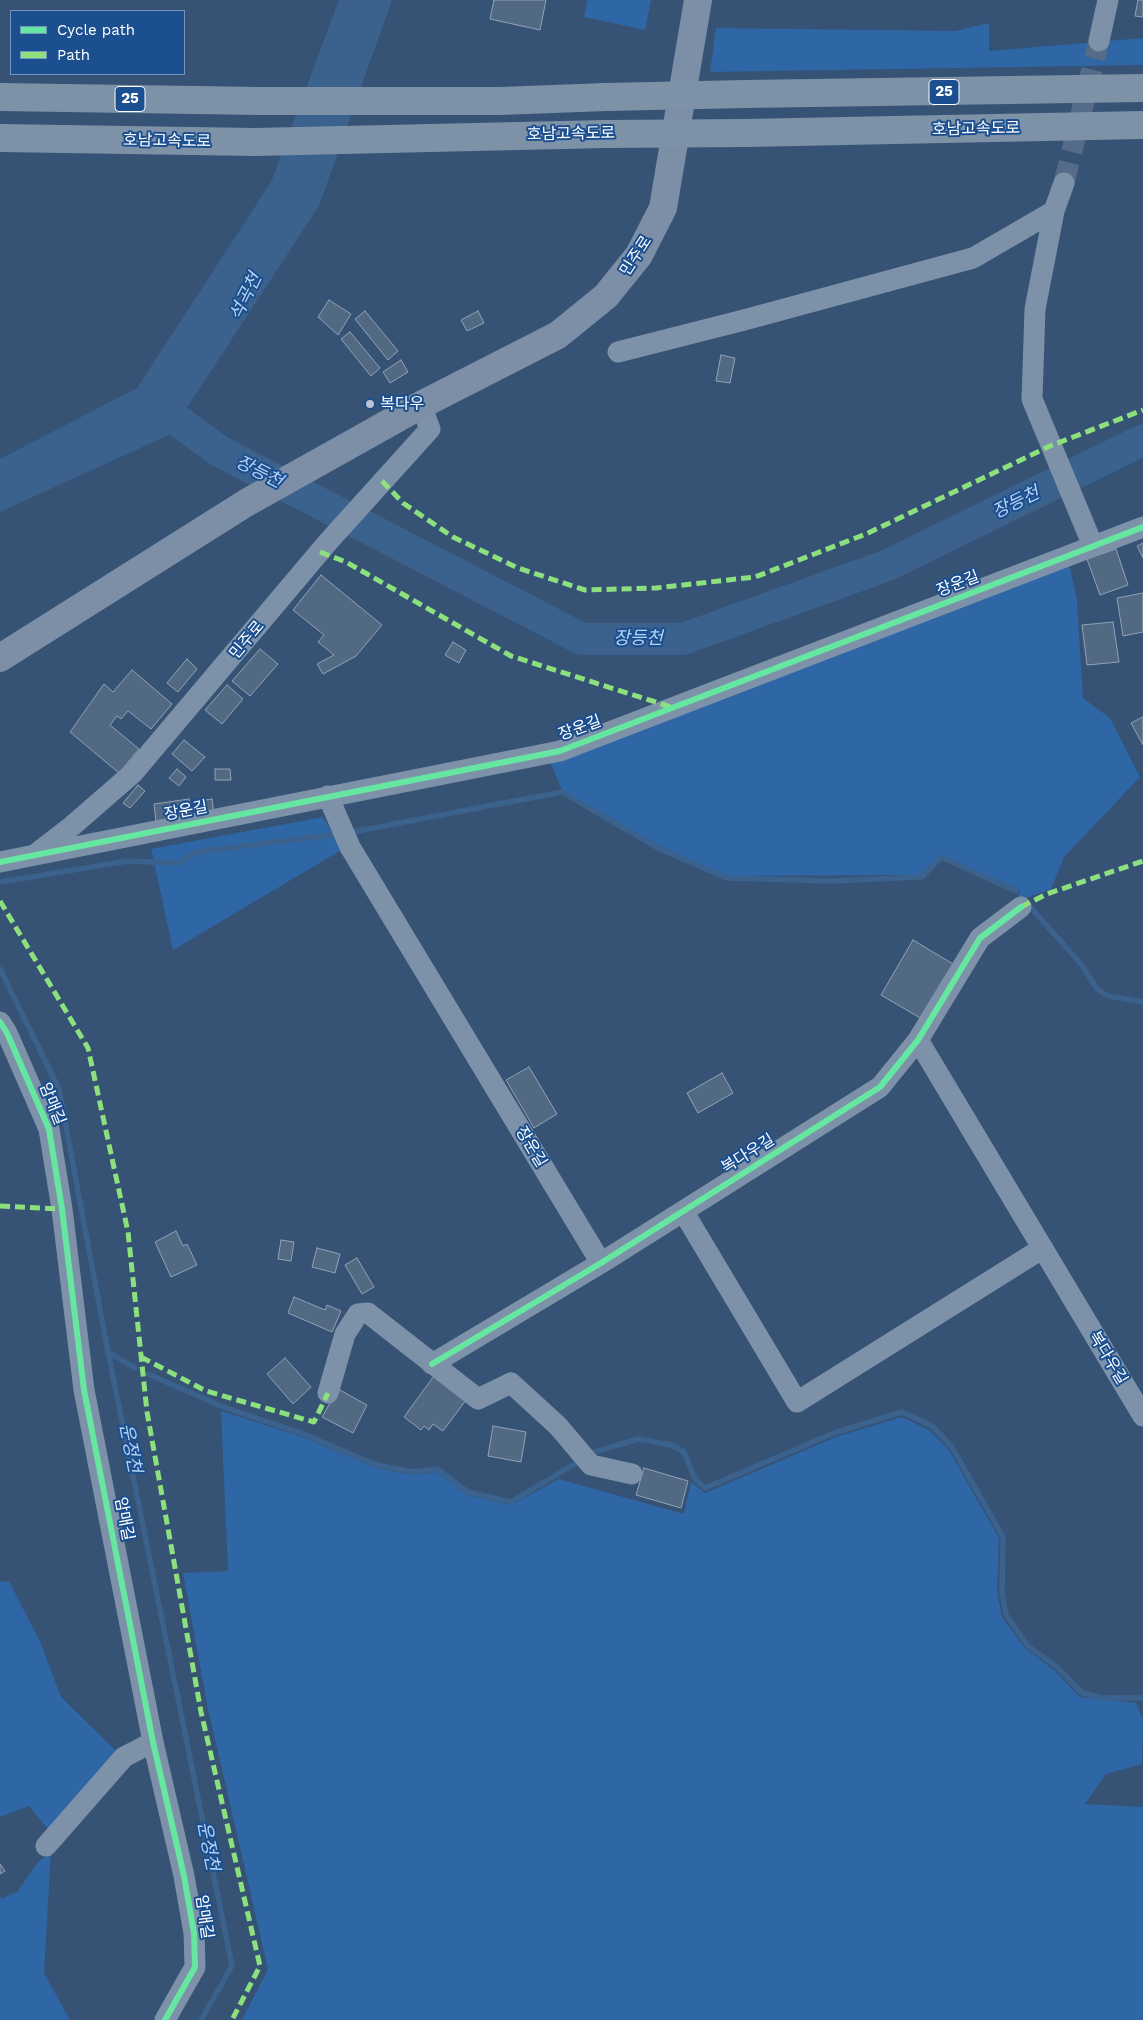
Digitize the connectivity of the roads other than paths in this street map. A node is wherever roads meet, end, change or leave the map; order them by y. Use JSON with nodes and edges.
{"nodes":[{"id":1,"x":698,"y":0,"type":"edge"},
{"id":2,"x":1108,"y":0,"type":"edge"},
{"id":3,"x":1099,"y":41,"type":"tunnel mouth"},
{"id":4,"x":1143,"y":88,"type":"edge"},
{"id":5,"x":0,"y":97,"type":"edge"},
{"id":6,"x":1143,"y":125,"type":"edge"},
{"id":7,"x":0,"y":138,"type":"edge"},
{"id":8,"x":1064,"y":183,"type":"tunnel mouth"},
{"id":9,"x":1054,"y":211,"type":"junction"},
{"id":10,"x":618,"y":352,"type":"dead end"},
{"id":11,"x":421,"y":405,"type":"junction"},
{"id":12,"x":1143,"y":527,"type":"edge"},
{"id":13,"x":1093,"y":546,"type":"junction"},
{"id":14,"x":0,"y":658,"type":"edge"},
{"id":15,"x":328,"y":796,"type":"junction"},
{"id":16,"x":34,"y":856,"type":"junction"},
{"id":17,"x":0,"y":862,"type":"edge"},
{"id":18,"x":1021,"y":907,"type":"dead end"},
{"id":19,"x":0,"y":1022,"type":"edge"},
{"id":20,"x":918,"y":1040,"type":"junction"},
{"id":21,"x":683,"y":1211,"type":"junction"},
{"id":22,"x":1043,"y":1248,"type":"junction"},
{"id":23,"x":601,"y":1263,"type":"junction"},
{"id":24,"x":432,"y":1364,"type":"junction"},
{"id":25,"x":328,"y":1393,"type":"dead end"},
{"id":26,"x":1143,"y":1416,"type":"edge"},
{"id":27,"x":632,"y":1474,"type":"dead end"},
{"id":28,"x":153,"y":1742,"type":"junction"},
{"id":29,"x":46,"y":1846,"type":"dead end"},
{"id":30,"x":165,"y":2020,"type":"edge"}],
"edges":[{"from":1,"to":11,"type":"main road","name":"민주로"},
{"from":2,"to":3,"type":"street"},
{"from":4,"to":5,"type":"highway","number":"25","bridge":true},
{"from":6,"to":7,"type":"highway","name":"호남고속도로","bridge":true},
{"from":8,"to":9,"type":"street"},
{"from":9,"to":10,"type":"street"},
{"from":9,"to":13,"type":"street"},
{"from":11,"to":14,"type":"main road","name":"민주로"},
{"from":11,"to":16,"type":"street","name":"민주로"},
{"from":12,"to":13,"type":"street","name":"장운길"},
{"from":13,"to":15,"type":"street","name":"장운길"},
{"from":15,"to":16,"type":"street","name":"장운길"},
{"from":15,"to":23,"type":"street","name":"장운길"},
{"from":16,"to":17,"type":"street","name":"장운길"},
{"from":18,"to":20,"type":"street","name":"복다우길"},
{"from":19,"to":28,"type":"street","name":"암매길"},
{"from":20,"to":21,"type":"street","name":"복다우길"},
{"from":20,"to":22,"type":"street","name":"복다우길"},
{"from":21,"to":22,"type":"street"},
{"from":21,"to":23,"type":"street","name":"복다우길"},
{"from":22,"to":26,"type":"street","name":"복다우길"},
{"from":23,"to":24,"type":"street","name":"복다우길"},
{"from":24,"to":25,"type":"street"},
{"from":24,"to":27,"type":"street"},
{"from":28,"to":29,"type":"street"},
{"from":28,"to":30,"type":"street","name":"암매길"}]}
